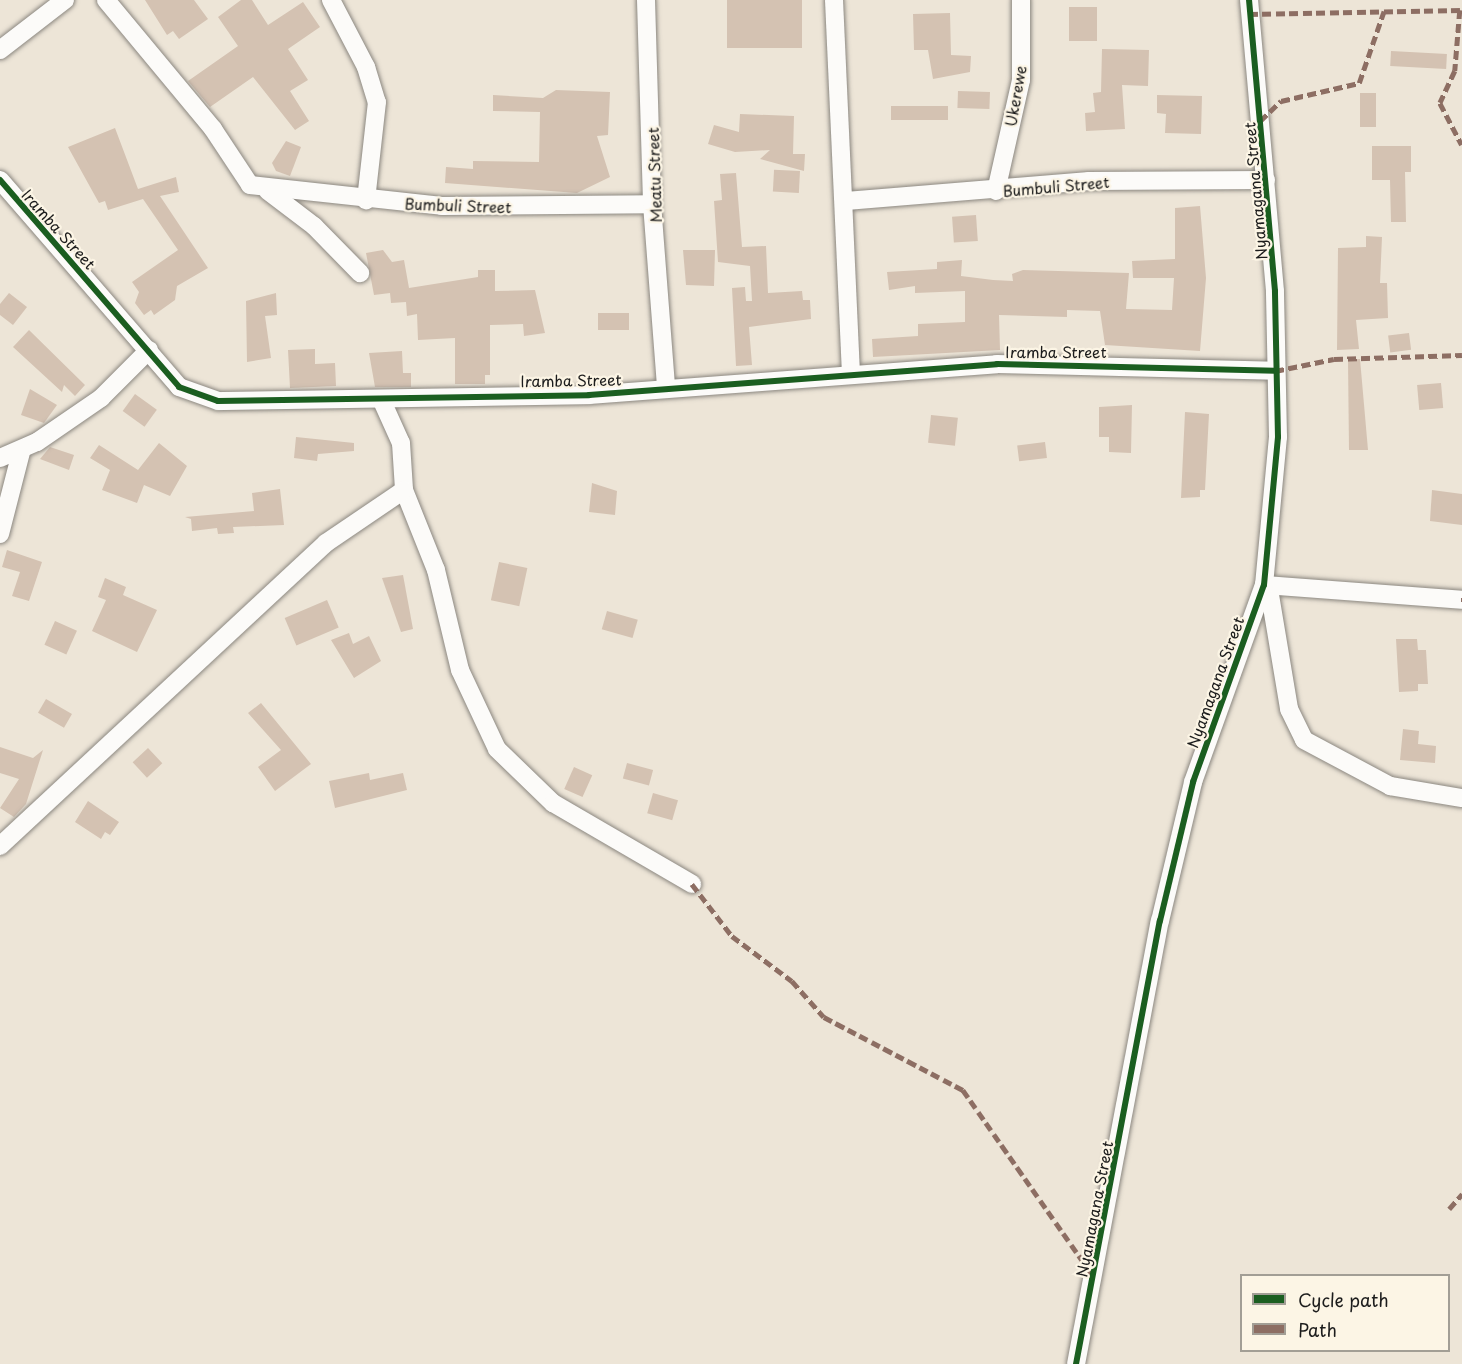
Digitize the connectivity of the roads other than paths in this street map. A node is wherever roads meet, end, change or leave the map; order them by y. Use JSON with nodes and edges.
{"nodes":[{"id":1,"x":65,"y":0,"type":"edge"},
{"id":2,"x":106,"y":0,"type":"edge"},
{"id":3,"x":646,"y":0,"type":"edge"},
{"id":4,"x":834,"y":0,"type":"edge"},
{"id":5,"x":1021,"y":0,"type":"edge"},
{"id":6,"x":1249,"y":0,"type":"edge"},
{"id":7,"x":336,"y":2,"type":"edge"},
{"id":8,"x":0,"y":50,"type":"edge"},
{"id":9,"x":0,"y":180,"type":"edge"},
{"id":10,"x":1266,"y":180,"type":"junction"},
{"id":11,"x":264,"y":189,"type":"junction"},
{"id":12,"x":996,"y":191,"type":"junction"},
{"id":13,"x":366,"y":200,"type":"junction"},
{"id":14,"x":846,"y":201,"type":"junction"},
{"id":15,"x":652,"y":204,"type":"junction"},
{"id":16,"x":360,"y":273,"type":"dead end"},
{"id":17,"x":149,"y":350,"type":"junction"},
{"id":18,"x":1275,"y":371,"type":"junction"},
{"id":19,"x":851,"y":374,"type":"junction"},
{"id":20,"x":666,"y":386,"type":"junction"},
{"id":21,"x":382,"y":401,"type":"junction"},
{"id":22,"x":21,"y":452,"type":"junction"},
{"id":23,"x":0,"y":458,"type":"edge"},
{"id":24,"x":404,"y":490,"type":"junction"},
{"id":25,"x":0,"y":534,"type":"edge"},
{"id":26,"x":1266,"y":587,"type":"junction"},
{"id":27,"x":1462,"y":600,"type":"edge"},
{"id":28,"x":1462,"y":798,"type":"edge"},
{"id":29,"x":0,"y":846,"type":"edge"},
{"id":30,"x":692,"y":884,"type":"dead end"},
{"id":31,"x":1076,"y":1364,"type":"edge"}],
"edges":[{"from":1,"to":8,"type":"street"},
{"from":2,"to":11,"type":"street","name":"Bumbuli Street"},
{"from":3,"to":15,"type":"street","name":"Meatu Street"},
{"from":4,"to":14,"type":"street"},
{"from":5,"to":12,"type":"street","name":"Ukerewe"},
{"from":6,"to":10,"type":"street","name":"Nyamagana Street"},
{"from":7,"to":13,"type":"street"},
{"from":9,"to":17,"type":"street","name":"Iramba Street"},
{"from":10,"to":12,"type":"street","name":"Bumbuli Street"},
{"from":10,"to":18,"type":"street","name":"Nyamagana Street"},
{"from":11,"to":13,"type":"street","name":"Bumbuli Street"},
{"from":11,"to":16,"type":"street","name":"Bumbuli Street"},
{"from":12,"to":14,"type":"street","name":"Bumbuli Street"},
{"from":13,"to":15,"type":"street","name":"Bumbuli Street"},
{"from":14,"to":19,"type":"street"},
{"from":15,"to":20,"type":"street","name":"Meatu Street"},
{"from":17,"to":21,"type":"street","name":"Iramba Street"},
{"from":17,"to":22,"type":"street"},
{"from":18,"to":19,"type":"street","name":"Iramba Street"},
{"from":18,"to":26,"type":"street","name":"Nyamagana Street"},
{"from":19,"to":20,"type":"street","name":"Iramba Street"},
{"from":20,"to":21,"type":"street","name":"Iramba Street"},
{"from":21,"to":24,"type":"street"},
{"from":22,"to":23,"type":"street"},
{"from":22,"to":25,"type":"street"},
{"from":24,"to":29,"type":"street"},
{"from":24,"to":30,"type":"street"},
{"from":26,"to":27,"type":"street"},
{"from":26,"to":28,"type":"street"},
{"from":26,"to":31,"type":"street","name":"Nyamagana Street"}]}
